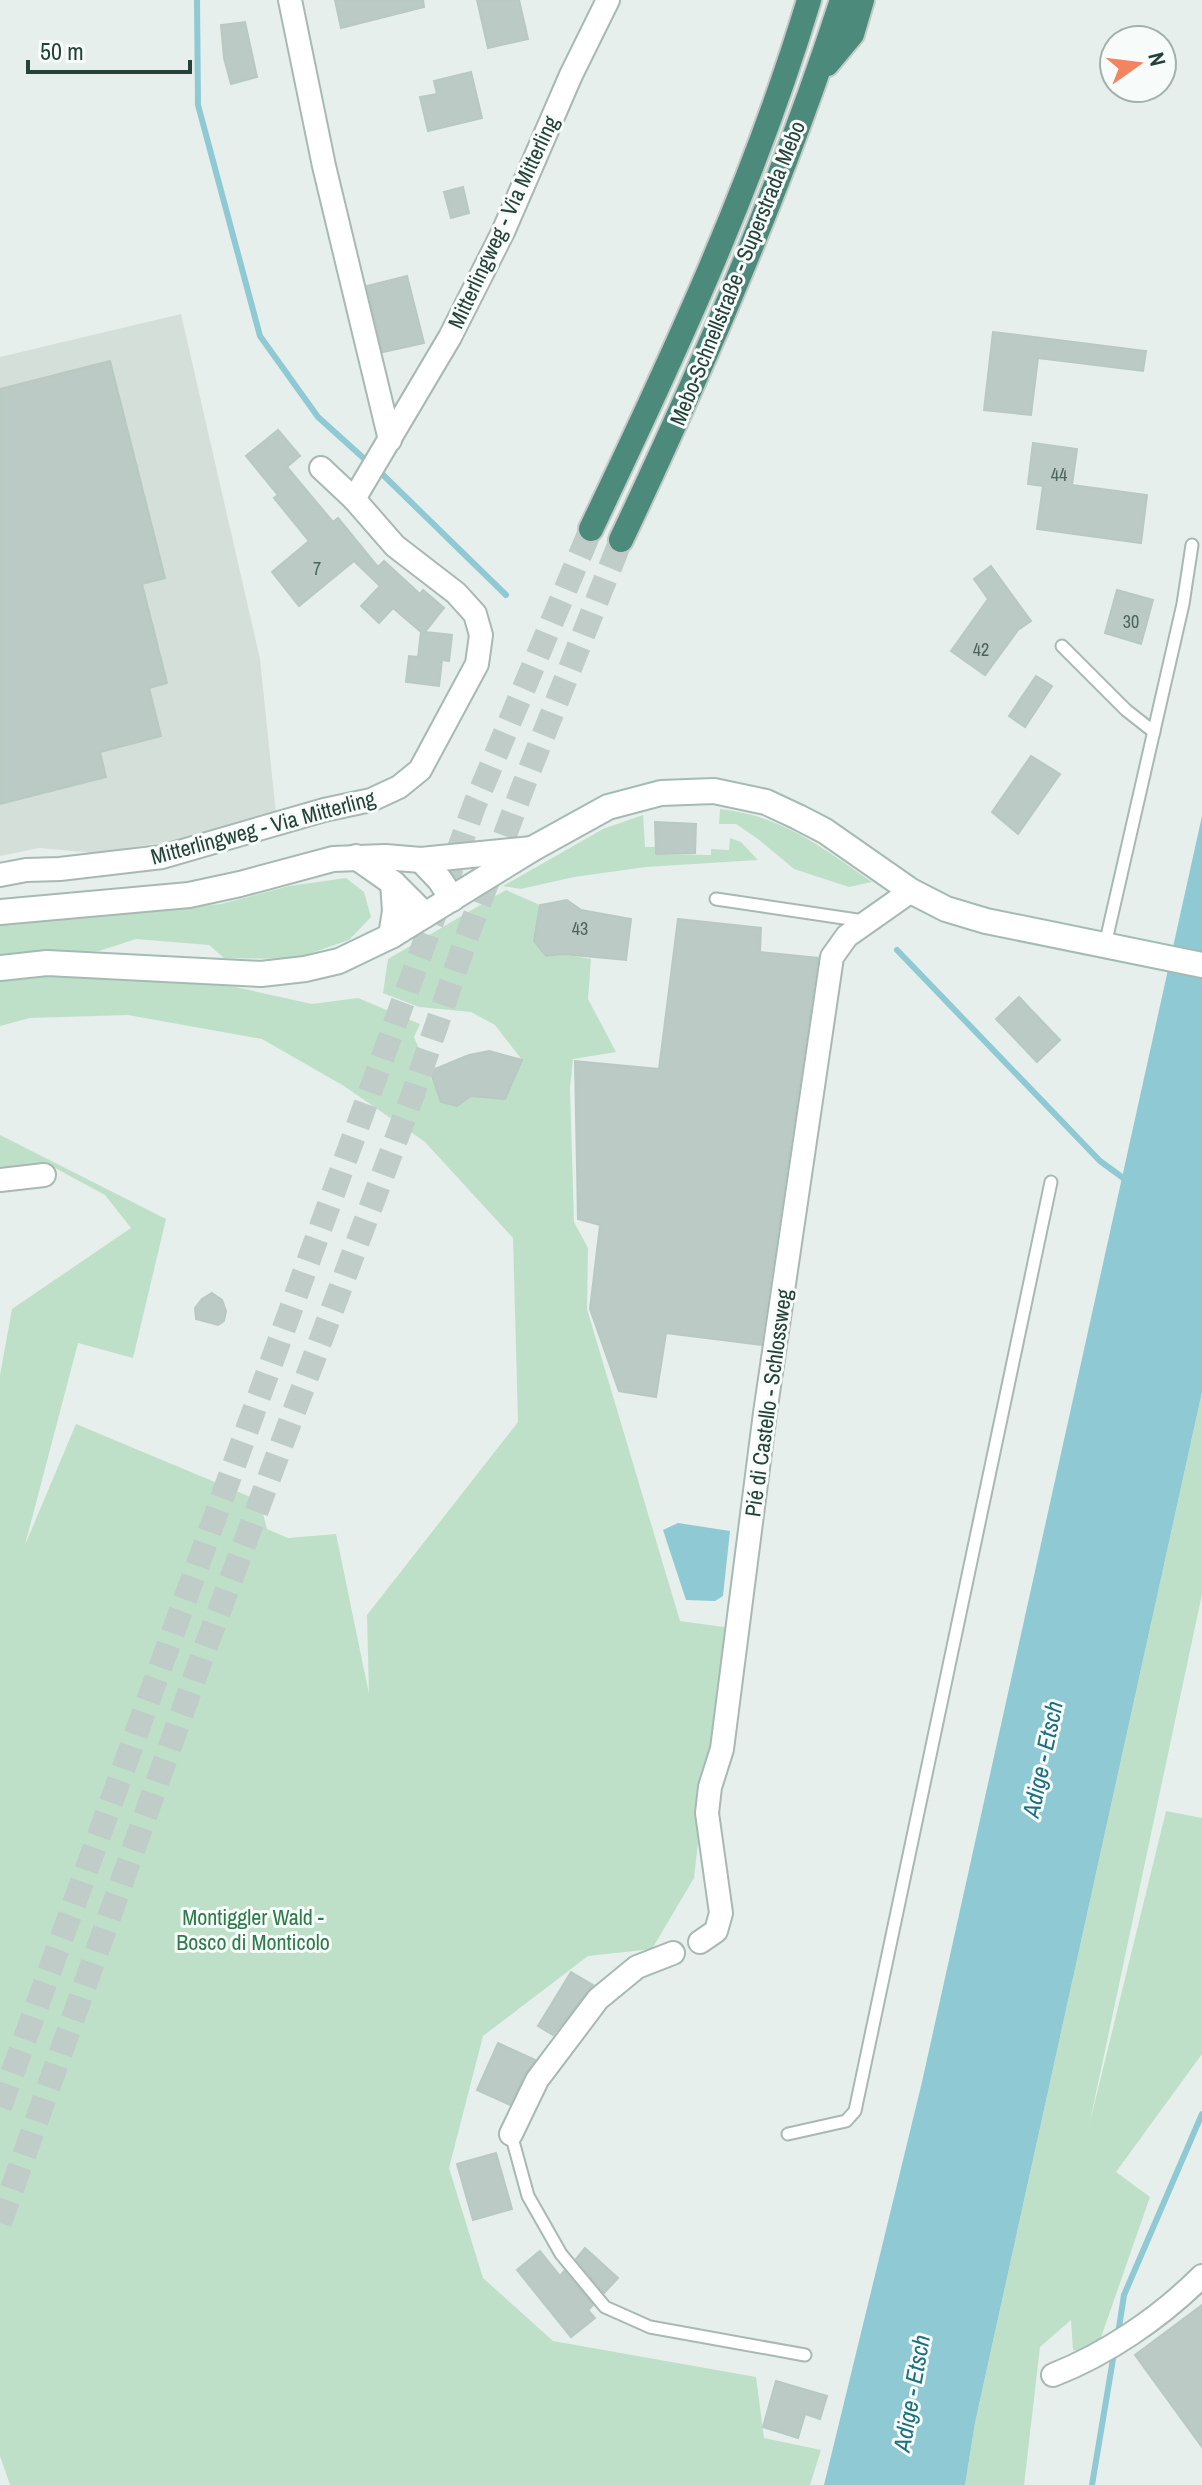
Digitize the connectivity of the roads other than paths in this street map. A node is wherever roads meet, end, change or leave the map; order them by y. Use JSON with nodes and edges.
{"nodes":[{"id":1,"x":290,"y":0,"type":"edge"},
{"id":2,"x":608,"y":0,"type":"edge"},
{"id":3,"x":809,"y":0,"type":"edge"},
{"id":4,"x":842,"y":0,"type":"edge"},
{"id":5,"x":862,"y":0,"type":"edge"},
{"id":6,"x":818,"y":75,"type":"junction"},
{"id":7,"x":386,"y":448,"type":"junction"},
{"id":8,"x":321,"y":468,"type":"dead end"},
{"id":9,"x":359,"y":489,"type":"junction"},
{"id":10,"x":591,"y":529,"type":"tunnel mouth"},
{"id":11,"x":621,"y":540,"type":"tunnel mouth"},
{"id":12,"x":1192,"y":545,"type":"dead end"},
{"id":13,"x":1062,"y":646,"type":"dead end"},
{"id":14,"x":1154,"y":732,"type":"junction"},
{"id":15,"x":532,"y":849,"type":"junction"},
{"id":16,"x":356,"y":857,"type":"junction"},
{"id":17,"x":421,"y":860,"type":"junction"},
{"id":18,"x":0,"y":875,"type":"edge"},
{"id":19,"x":393,"y":883,"type":"junction"},
{"id":20,"x":911,"y":891,"type":"junction"},
{"id":21,"x":452,"y":899,"type":"junction"},
{"id":22,"x":716,"y":899,"type":"dead end"},
{"id":23,"x":0,"y":912,"type":"edge"},
{"id":24,"x":425,"y":915,"type":"junction"},
{"id":25,"x":865,"y":921,"type":"junction"},
{"id":26,"x":391,"y":936,"type":"junction"},
{"id":27,"x":1105,"y":945,"type":"junction"},
{"id":28,"x":1202,"y":965,"type":"edge"},
{"id":29,"x":0,"y":968,"type":"edge"},
{"id":30,"x":44,"y":1175,"type":"dead end"},
{"id":31,"x":0,"y":1180,"type":"edge"},
{"id":32,"x":1051,"y":1182,"type":"dead end"},
{"id":33,"x":700,"y":1942,"type":"dead end"},
{"id":34,"x":673,"y":1953,"type":"dead end"},
{"id":35,"x":511,"y":2134,"type":"joint"},
{"id":36,"x":788,"y":2134,"type":"dead end"},
{"id":37,"x":1202,"y":2276,"type":"edge"},
{"id":38,"x":805,"y":2355,"type":"dead end"},
{"id":39,"x":1053,"y":2375,"type":"dead end"}],
"edges":[{"from":1,"to":7,"type":"street"},
{"from":2,"to":7,"type":"street","name":"Mitterlingweg - Via Mitterling"},
{"from":3,"to":10,"type":"highway","name":"Mebo-Schnellstraße - Superstrada Mebo"},
{"from":4,"to":6,"type":"highway","name":"Mebo-Schnellstraße - Superstrada Mebo"},
{"from":5,"to":6,"type":"highway"},
{"from":6,"to":11,"type":"highway","name":"Mebo-Schnellstraße - Superstrada Mebo"},
{"from":7,"to":9,"type":"street","name":"Mitterlingweg - Via Mitterling"},
{"from":8,"to":9,"type":"street","name":"Mitterlingweg - Via Mitterling"},
{"from":9,"to":18,"type":"street","name":"Mitterlingweg - Via Mitterling"},
{"from":12,"to":14,"type":"lane"},
{"from":13,"to":14,"type":"lane"},
{"from":14,"to":27,"type":"lane"},
{"from":15,"to":17,"type":"main road"},
{"from":15,"to":20,"type":"main road"},
{"from":15,"to":21,"type":"main road"},
{"from":16,"to":17,"type":"main road"},
{"from":16,"to":19,"type":"main road"},
{"from":16,"to":23,"type":"main road"},
{"from":17,"to":21,"type":"main road"},
{"from":19,"to":24,"type":"main road"},
{"from":19,"to":26,"type":"main road"},
{"from":20,"to":25,"type":"street","name":"Pié di Castello - Schlossweg"},
{"from":20,"to":27,"type":"main road"},
{"from":21,"to":24,"type":"main road"},
{"from":22,"to":25,"type":"lane"},
{"from":24,"to":26,"type":"main road"},
{"from":25,"to":33,"type":"street","name":"Pié di Castello - Schlossweg"},
{"from":26,"to":29,"type":"main road"},
{"from":27,"to":28,"type":"main road"},
{"from":30,"to":31,"type":"street"},
{"from":32,"to":36,"type":"lane"},
{"from":34,"to":35,"type":"street"},
{"from":35,"to":38,"type":"lane"},
{"from":37,"to":39,"type":"street"}]}
